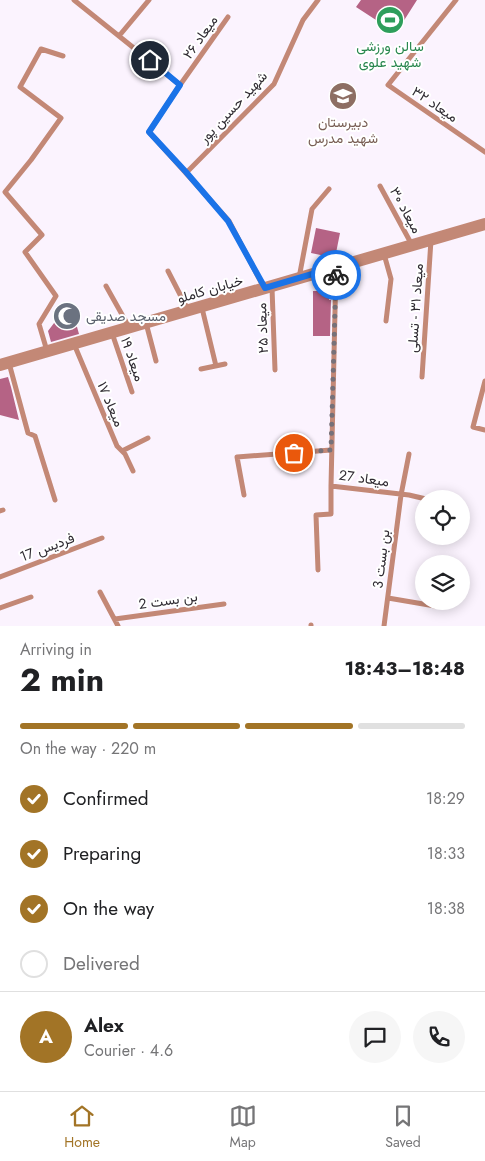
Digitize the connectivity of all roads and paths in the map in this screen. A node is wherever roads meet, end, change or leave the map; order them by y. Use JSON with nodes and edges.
{"nodes":[{"id":1,"x":74,"y":0,"type":"edge"},
{"id":2,"x":149,"y":0,"type":"edge"},
{"id":3,"x":318,"y":0,"type":"edge"},
{"id":4,"x":456,"y":0,"type":"edge"},
{"id":5,"x":228,"y":18,"type":"dead end"},
{"id":6,"x":120,"y":36,"type":"junction"},
{"id":7,"x":63,"y":56,"type":"dead end"},
{"id":8,"x":180,"y":85,"type":"junction"},
{"id":9,"x":485,"y":152,"type":"edge"},
{"id":10,"x":186,"y":172,"type":"junction"},
{"id":11,"x":380,"y":186,"type":"dead end"},
{"id":12,"x":329,"y":189,"type":"dead end"},
{"id":13,"x":485,"y":224,"type":"edge"},
{"id":14,"x":431,"y":240,"type":"junction"},
{"id":15,"x":412,"y":245,"type":"junction"},
{"id":16,"x":384,"y":253,"type":"junction"},
{"id":17,"x":336,"y":267,"type":"junction"},
{"id":18,"x":168,"y":271,"type":"dead end"},
{"id":19,"x":299,"y":278,"type":"junction"},
{"id":20,"x":106,"y":286,"type":"dead end"},
{"id":21,"x":268,"y":287,"type":"junction"},
{"id":22,"x":202,"y":306,"type":"junction"},
{"id":23,"x":188,"y":310,"type":"junction"},
{"id":24,"x":386,"y":322,"type":"dead end"},
{"id":25,"x":146,"y":323,"type":"junction"},
{"id":26,"x":129,"y":328,"type":"junction"},
{"id":27,"x":112,"y":332,"type":"junction"},
{"id":28,"x":73,"y":344,"type":"junction"},
{"id":29,"x":48,"y":351,"type":"junction"},
{"id":30,"x":156,"y":361,"type":"dead end"},
{"id":31,"x":4,"y":364,"type":"edge"},
{"id":32,"x":225,"y":364,"type":"dead end"},
{"id":33,"x":216,"y":366,"type":"junction"},
{"id":34,"x":201,"y":369,"type":"dead end"},
{"id":35,"x":275,"y":370,"type":"dead end"},
{"id":36,"x":422,"y":377,"type":"dead end"},
{"id":37,"x":485,"y":382,"type":"edge"},
{"id":38,"x":132,"y":392,"type":"dead end"},
{"id":39,"x":485,"y":430,"type":"edge"},
{"id":40,"x":148,"y":438,"type":"dead end"},
{"id":41,"x":331,"y":450,"type":"junction"},
{"id":42,"x":122,"y":451,"type":"junction"},
{"id":43,"x":409,"y":454,"type":"dead end"},
{"id":44,"x":133,"y":471,"type":"dead end"},
{"id":45,"x":331,"y":486,"type":"junction"},
{"id":46,"x":244,"y":495,"type":"dead end"},
{"id":47,"x":401,"y":495,"type":"junction"},
{"id":48,"x":415,"y":497,"type":"edge"},
{"id":49,"x":55,"y":500,"type":"dead end"},
{"id":50,"x":102,"y":538,"type":"dead end"},
{"id":51,"x":318,"y":570,"type":"dead end"},
{"id":52,"x":0,"y":577,"type":"edge"},
{"id":53,"x":100,"y":592,"type":"dead end"},
{"id":54,"x":31,"y":597,"type":"dead end"},
{"id":55,"x":388,"y":598,"type":"junction"},
{"id":56,"x":415,"y":603,"type":"edge"},
{"id":57,"x":224,"y":604,"type":"dead end"},
{"id":58,"x":0,"y":608,"type":"edge"},
{"id":59,"x":115,"y":619,"type":"junction"},
{"id":60,"x":118,"y":626,"type":"edge"},
{"id":61,"x":384,"y":626,"type":"edge"}],
"edges":[{"from":1,"to":6,"type":"lane"},
{"from":2,"to":6,"type":"lane"},
{"from":3,"to":10,"type":"lane","name":"شهید حسین پور"},
{"from":4,"to":9,"type":"lane","name":"میعاد ۳۲"},
{"from":5,"to":8,"type":"lane","name":"میعاد ۲۶"},
{"from":6,"to":8,"type":"lane"},
{"from":7,"to":29,"type":"lane"},
{"from":8,"to":10,"type":"lane","name":"میعاد ۲۶"},
{"from":10,"to":21,"type":"lane","name":"میعاد ۲۶"},
{"from":11,"to":15,"type":"lane","name":"میعاد ۳۰"},
{"from":12,"to":19,"type":"lane"},
{"from":13,"to":14,"type":"street","name":"خیابان کاملو"},
{"from":14,"to":15,"type":"street","name":"خیابان کاملو"},
{"from":14,"to":36,"type":"lane","name":"میعاد ۳۱ - تسلی"},
{"from":15,"to":16,"type":"street","name":"خیابان کاملو"},
{"from":16,"to":17,"type":"street","name":"خیابان کاملو"},
{"from":16,"to":24,"type":"lane"},
{"from":17,"to":19,"type":"street","name":"خیابان کاملو"},
{"from":17,"to":41,"type":"lane","name":"میعاد 27"},
{"from":18,"to":23,"type":"lane"},
{"from":19,"to":21,"type":"street","name":"خیابان کاملو"},
{"from":20,"to":26,"type":"lane"},
{"from":21,"to":22,"type":"street","name":"خیابان کاملو"},
{"from":21,"to":35,"type":"lane","name":"میعاد ۲۵"},
{"from":22,"to":23,"type":"street","name":"خیابان کاملو"},
{"from":22,"to":33,"type":"lane"},
{"from":23,"to":25,"type":"street","name":"خیابان کاملو"},
{"from":25,"to":26,"type":"street","name":"خیابان کاملو"},
{"from":25,"to":30,"type":"lane"},
{"from":26,"to":27,"type":"street","name":"خیابان کاملو"},
{"from":27,"to":28,"type":"street","name":"خیابان کاملو"},
{"from":27,"to":38,"type":"lane","name":"میعاد ۱۹"},
{"from":28,"to":29,"type":"street","name":"خیابان کاملو"},
{"from":28,"to":42,"type":"lane","name":"میعاد ۱۷"},
{"from":29,"to":31,"type":"street","name":"خیابان کاملو"},
{"from":31,"to":49,"type":"lane"},
{"from":32,"to":33,"type":"lane"},
{"from":33,"to":34,"type":"lane"},
{"from":37,"to":39,"type":"lane"},
{"from":40,"to":42,"type":"lane"},
{"from":41,"to":45,"type":"lane","name":"میعاد 27"},
{"from":41,"to":46,"type":"lane"},
{"from":42,"to":44,"type":"lane","name":"میعاد ۱۷"},
{"from":43,"to":47,"type":"lane","name":"بن بست 3"},
{"from":45,"to":47,"type":"lane","name":"میعاد 27"},
{"from":45,"to":51,"type":"lane"},
{"from":47,"to":48,"type":"lane","name":"میعاد 27"},
{"from":47,"to":55,"type":"lane","name":"بن بست 3"},
{"from":50,"to":52,"type":"lane","name":"فردیس 17"},
{"from":53,"to":59,"type":"lane"},
{"from":54,"to":58,"type":"lane"},
{"from":55,"to":56,"type":"lane"},
{"from":55,"to":61,"type":"lane","name":"بن بست 3"},
{"from":57,"to":59,"type":"lane","name":"بن بست 2"},
{"from":59,"to":60,"type":"lane"}]}
